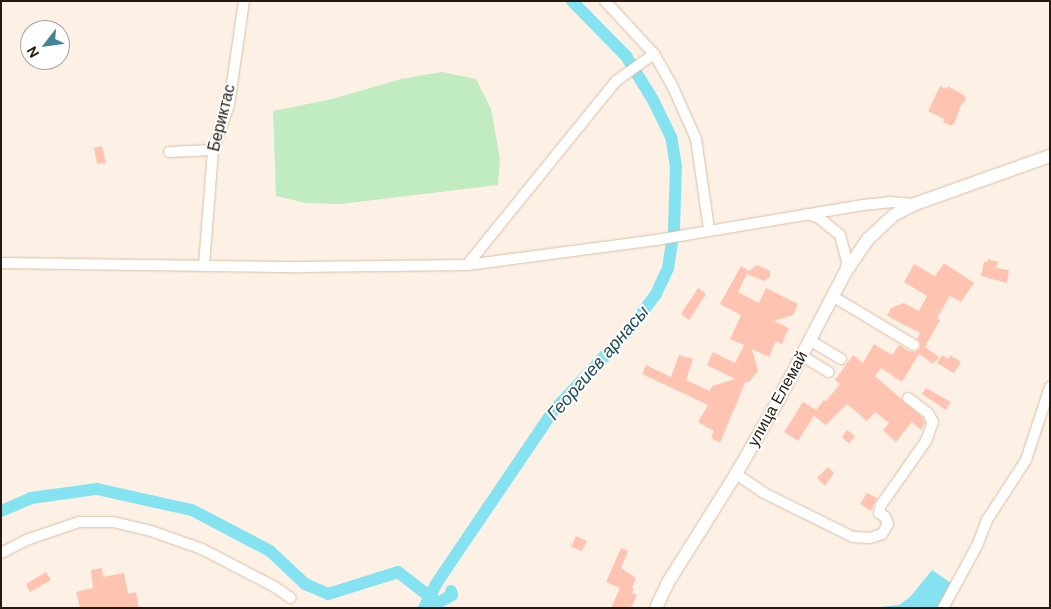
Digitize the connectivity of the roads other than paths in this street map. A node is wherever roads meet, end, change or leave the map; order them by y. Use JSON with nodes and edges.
{"nodes":[{"id":1,"x":244,"y":1,"type":"edge"},
{"id":2,"x":605,"y":1,"type":"edge"},
{"id":3,"x":652,"y":56,"type":"junction"},
{"id":4,"x":213,"y":150,"type":"junction"},
{"id":5,"x":169,"y":152,"type":"dead end"},
{"id":6,"x":1050,"y":156,"type":"edge"},
{"id":7,"x":915,"y":204,"type":"junction"},
{"id":8,"x":804,"y":213,"type":"junction"},
{"id":9,"x":709,"y":229,"type":"junction"},
{"id":10,"x":1,"y":263,"type":"edge"},
{"id":11,"x":204,"y":265,"type":"junction"},
{"id":12,"x":466,"y":265,"type":"junction"},
{"id":13,"x":845,"y":273,"type":"junction"},
{"id":14,"x":834,"y":297,"type":"junction"},
{"id":15,"x":811,"y":340,"type":"junction"},
{"id":16,"x":914,"y":345,"type":"dead end"},
{"id":17,"x":802,"y":356,"type":"junction"},
{"id":18,"x":841,"y":359,"type":"dead end"},
{"id":19,"x":829,"y":372,"type":"dead end"},
{"id":20,"x":1050,"y":387,"type":"edge"},
{"id":21,"x":908,"y":398,"type":"dead end"},
{"id":22,"x":736,"y":474,"type":"junction"},
{"id":23,"x":1,"y":553,"type":"edge"},
{"id":24,"x":291,"y":598,"type":"dead end"},
{"id":25,"x":656,"y":608,"type":"edge"},
{"id":26,"x":943,"y":608,"type":"edge"}],
"edges":[{"from":1,"to":4,"type":"street","name":"Бериктас"},
{"from":2,"to":3,"type":"street"},
{"from":3,"to":9,"type":"street"},
{"from":3,"to":12,"type":"street"},
{"from":4,"to":5,"type":"street"},
{"from":4,"to":11,"type":"street","name":"Бериктас"},
{"from":6,"to":7,"type":"street","name":"улица Елемай"},
{"from":7,"to":8,"type":"street"},
{"from":7,"to":13,"type":"street","name":"улица Елемай"},
{"from":8,"to":9,"type":"street"},
{"from":8,"to":13,"type":"street"},
{"from":9,"to":12,"type":"street"},
{"from":10,"to":11,"type":"street"},
{"from":11,"to":12,"type":"street"},
{"from":13,"to":14,"type":"street","name":"улица Елемай"},
{"from":14,"to":15,"type":"street","name":"улица Елемай"},
{"from":14,"to":16,"type":"street"},
{"from":15,"to":17,"type":"street","name":"улица Елемай"},
{"from":15,"to":18,"type":"street"},
{"from":17,"to":19,"type":"street"},
{"from":17,"to":22,"type":"street","name":"улица Елемай"},
{"from":20,"to":26,"type":"street"},
{"from":21,"to":22,"type":"street"},
{"from":22,"to":25,"type":"street","name":"улица Елемай"},
{"from":23,"to":24,"type":"street"}]}
